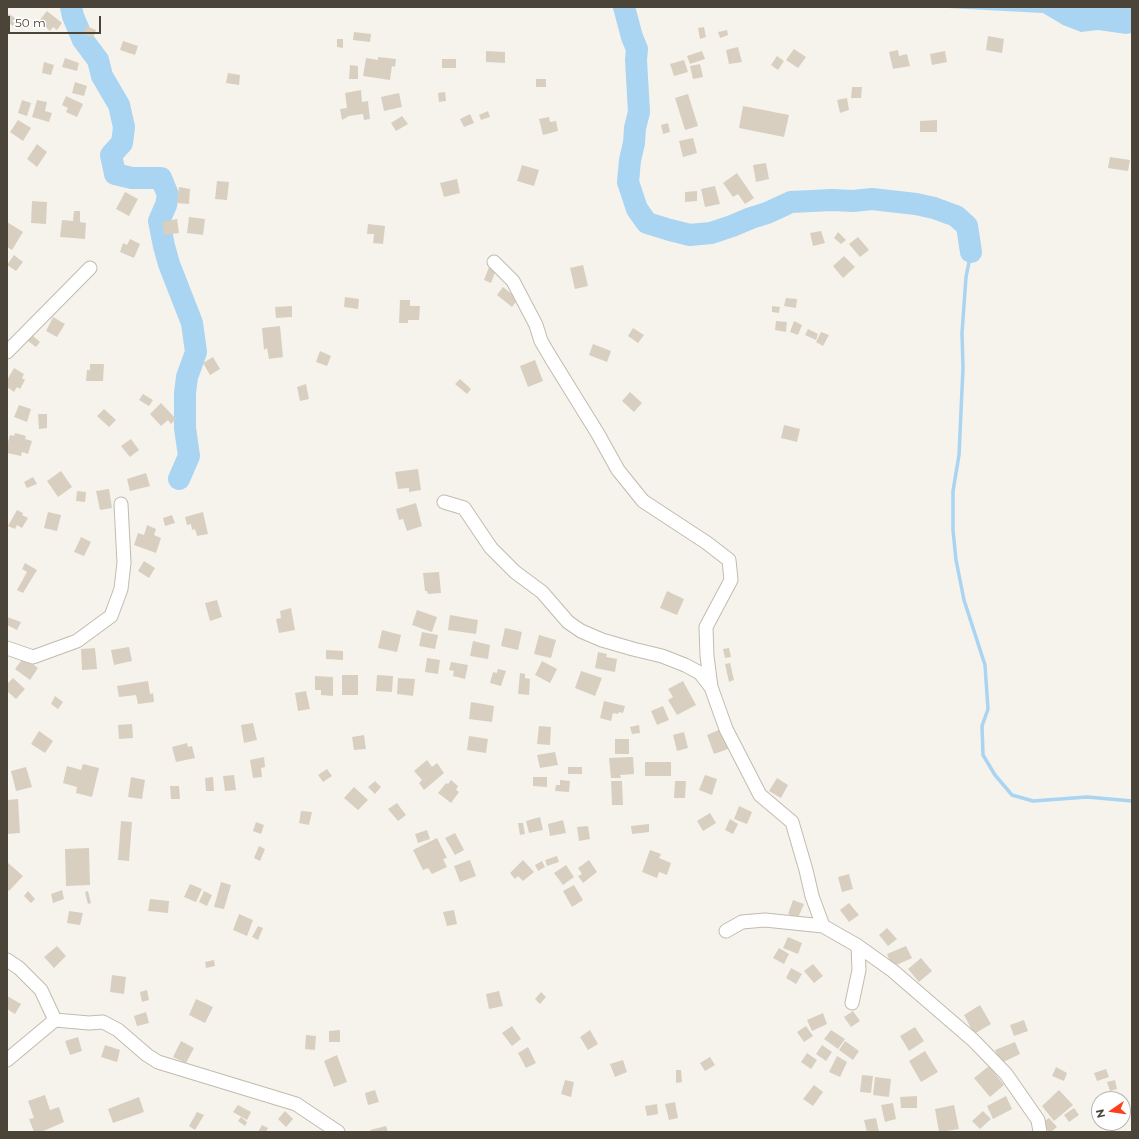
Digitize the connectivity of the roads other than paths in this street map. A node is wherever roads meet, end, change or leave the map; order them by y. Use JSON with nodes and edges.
{"nodes":[{"id":1,"x":494,"y":262,"type":"dead end"},
{"id":2,"x":90,"y":268,"type":"dead end"},
{"id":3,"x":7,"y":352,"type":"edge"},
{"id":4,"x":444,"y":502,"type":"dead end"},
{"id":5,"x":121,"y":504,"type":"dead end"},
{"id":6,"x":7,"y":648,"type":"edge"},
{"id":7,"x":711,"y":687,"type":"junction"},
{"id":8,"x":823,"y":926,"type":"junction"},
{"id":9,"x":726,"y":931,"type":"dead end"},
{"id":10,"x":858,"y":946,"type":"junction"},
{"id":11,"x":7,"y":960,"type":"edge"},
{"id":12,"x":852,"y":1003,"type":"dead end"},
{"id":13,"x":55,"y":1020,"type":"junction"},
{"id":14,"x":7,"y":1060,"type":"edge"},
{"id":15,"x":338,"y":1132,"type":"edge"},
{"id":16,"x":1040,"y":1132,"type":"edge"}],
"edges":[{"from":1,"to":7,"type":"street"},
{"from":2,"to":3,"type":"street"},
{"from":4,"to":7,"type":"street"},
{"from":5,"to":6,"type":"street"},
{"from":7,"to":8,"type":"street"},
{"from":8,"to":9,"type":"street"},
{"from":8,"to":10,"type":"street"},
{"from":10,"to":12,"type":"street"},
{"from":10,"to":16,"type":"street"},
{"from":11,"to":13,"type":"street"},
{"from":13,"to":14,"type":"street"},
{"from":13,"to":15,"type":"street"}]}
